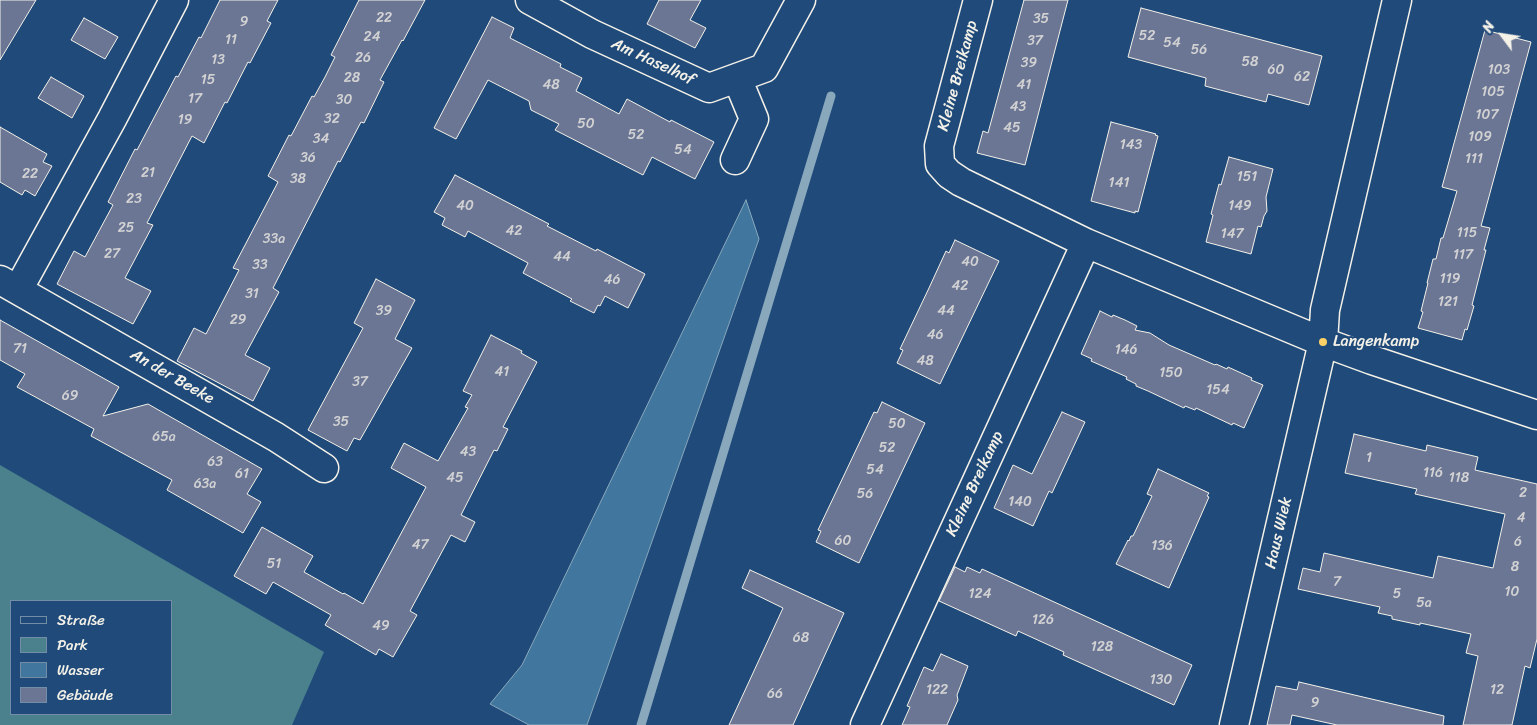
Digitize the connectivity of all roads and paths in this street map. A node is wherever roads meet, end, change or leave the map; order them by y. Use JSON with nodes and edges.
{"nodes":[{"id":1,"x":174,"y":0,"type":"edge"},
{"id":2,"x":530,"y":0,"type":"edge"},
{"id":3,"x":800,"y":0,"type":"edge"},
{"id":4,"x":978,"y":0,"type":"edge"},
{"id":5,"x":1397,"y":0,"type":"edge"},
{"id":6,"x":737,"y":78,"type":"junction"},
{"id":7,"x":735,"y":160,"type":"dead end"},
{"id":8,"x":1086,"y":244,"type":"junction"},
{"id":9,"x":9,"y":285,"type":"edge"},
{"id":10,"x":1323,"y":342,"type":"junction"},
{"id":11,"x":1537,"y":415,"type":"edge"},
{"id":12,"x":324,"y":468,"type":"dead end"},
{"id":13,"x":865,"y":725,"type":"edge"},
{"id":14,"x":1234,"y":725,"type":"edge"}],
"edges":[{"from":1,"to":9,"type":"street","name":"An der Beeke"},
{"from":2,"to":6,"type":"street","name":"Am Haselhof"},
{"from":3,"to":6,"type":"street","name":"Am Haselhof"},
{"from":4,"to":8,"type":"street","name":"Kleine Breikamp"},
{"from":5,"to":10,"type":"street"},
{"from":6,"to":7,"type":"street"},
{"from":8,"to":10,"type":"street","name":"Kleine Breikamp"},
{"from":8,"to":13,"type":"street","name":"Kleine Breikamp"},
{"from":9,"to":12,"type":"street","name":"An der Beeke"},
{"from":10,"to":11,"type":"street"},
{"from":10,"to":14,"type":"street","name":"Haus Wiek"}]}
